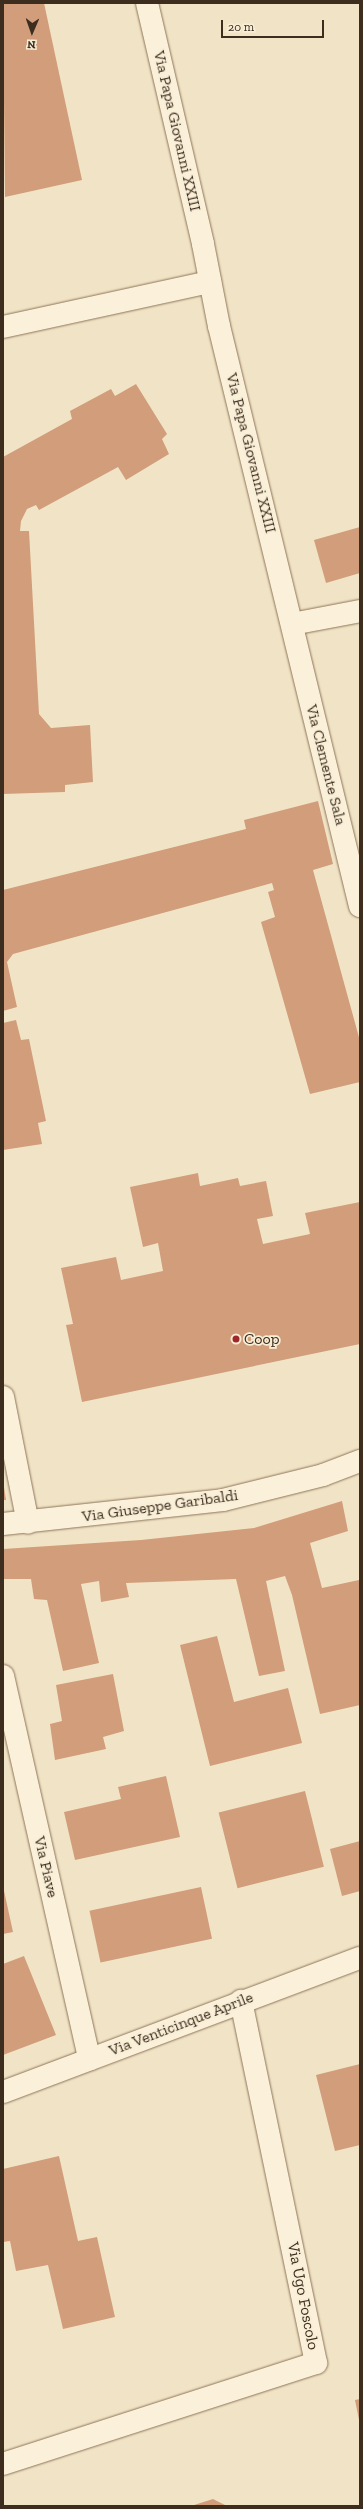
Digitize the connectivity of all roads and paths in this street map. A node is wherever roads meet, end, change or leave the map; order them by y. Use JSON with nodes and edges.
{"nodes":[{"id":1,"x":147,"y":3,"type":"edge"},
{"id":2,"x":210,"y":282,"type":"junction"},
{"id":3,"x":3,"y":327,"type":"edge"},
{"id":4,"x":360,"y":611,"type":"edge"},
{"id":5,"x":292,"y":624,"type":"junction"},
{"id":6,"x":360,"y":906,"type":"edge"},
{"id":7,"x":3,"y":1397,"type":"edge"},
{"id":8,"x":360,"y":1461,"type":"edge"},
{"id":9,"x":28,"y":1523,"type":"junction"},
{"id":10,"x":3,"y":1524,"type":"edge"},
{"id":11,"x":3,"y":1676,"type":"edge"},
{"id":12,"x":360,"y":1958,"type":"edge"},
{"id":13,"x":242,"y":2001,"type":"junction"},
{"id":14,"x":89,"y":2059,"type":"junction"},
{"id":15,"x":3,"y":2092,"type":"edge"},
{"id":16,"x":3,"y":2464,"type":"edge"}],
"edges":[{"from":1,"to":2,"type":"street","name":"Via Papa Giovanni XXIII"},
{"from":2,"to":3,"type":"street"},
{"from":2,"to":5,"type":"street","name":"Via Papa Giovanni XXIII"},
{"from":4,"to":5,"type":"street"},
{"from":5,"to":6,"type":"street","name":"Via Clemente Sala"},
{"from":7,"to":9,"type":"street"},
{"from":8,"to":9,"type":"street","name":"Via Giuseppe Garibaldi"},
{"from":9,"to":10,"type":"street","name":"Via Giuseppe Garibaldi"},
{"from":11,"to":14,"type":"street","name":"Via Piave"},
{"from":12,"to":13,"type":"street","name":"Via Venticinque Aprile"},
{"from":13,"to":14,"type":"street","name":"Via Venticinque Aprile"},
{"from":13,"to":16,"type":"street","name":"Via Ugo Foscolo"},
{"from":14,"to":15,"type":"street","name":"Via Venticinque Aprile"}]}
